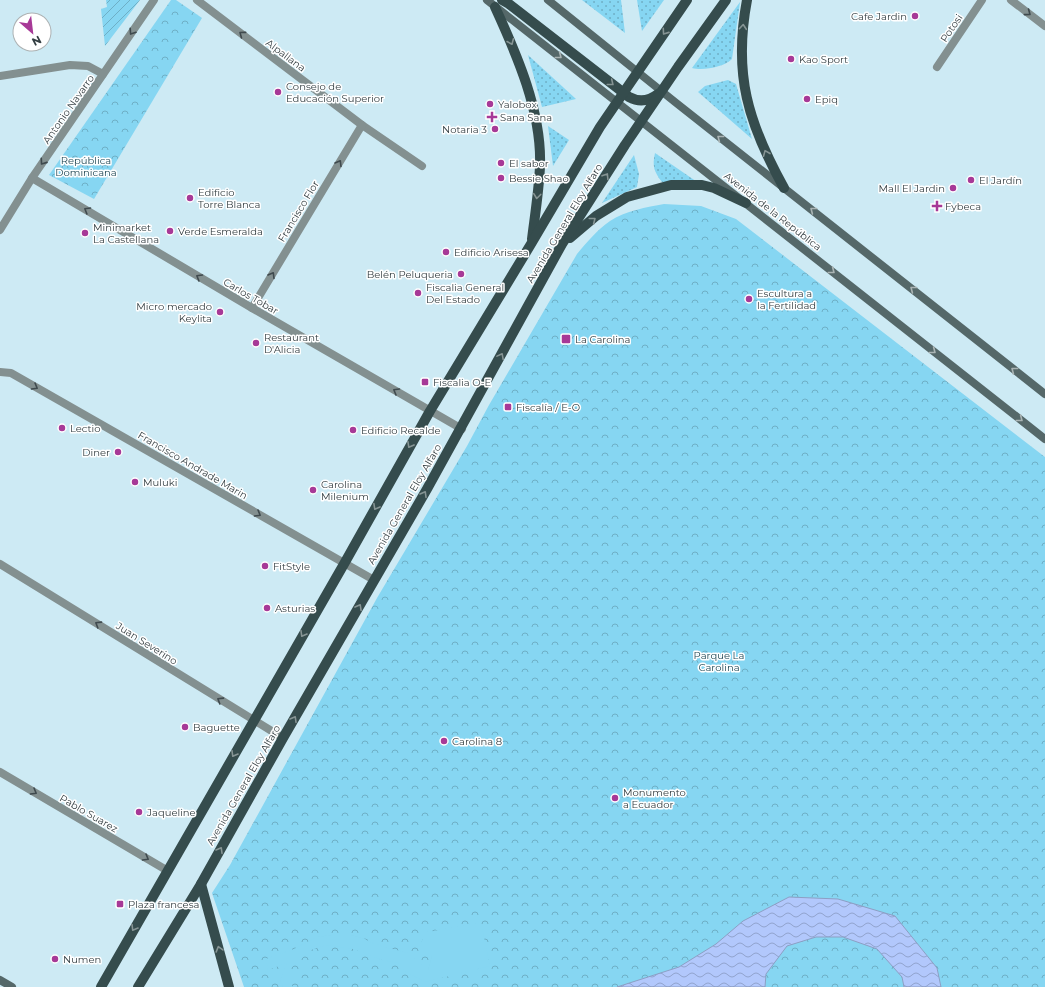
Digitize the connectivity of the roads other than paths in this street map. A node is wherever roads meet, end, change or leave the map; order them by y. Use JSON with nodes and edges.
{"nodes":[{"id":1,"x":154,"y":0,"type":"edge"},
{"id":2,"x":197,"y":0,"type":"edge"},
{"id":3,"x":548,"y":0,"type":"edge"},
{"id":4,"x":687,"y":0,"type":"edge"},
{"id":5,"x":726,"y":0,"type":"edge"},
{"id":6,"x":747,"y":0,"type":"edge"},
{"id":7,"x":982,"y":0,"type":"edge"},
{"id":8,"x":1011,"y":0,"type":"edge"},
{"id":9,"x":495,"y":2,"type":"edge"},
{"id":10,"x":1045,"y":26,"type":"edge"},
{"id":11,"x":937,"y":66,"type":"dead end"},
{"id":12,"x":638,"y":72,"type":"junction"},
{"id":13,"x":104,"y":74,"type":"junction"},
{"id":14,"x":0,"y":76,"type":"edge"},
{"id":15,"x":662,"y":91,"type":"junction"},
{"id":16,"x":624,"y":93,"type":"junction"},
{"id":17,"x":617,"y":102,"type":"junction"},
{"id":18,"x":642,"y":121,"type":"junction"},
{"id":19,"x":362,"y":125,"type":"junction"},
{"id":20,"x":422,"y":166,"type":"dead end"},
{"id":21,"x":32,"y":178,"type":"junction"},
{"id":22,"x":784,"y":188,"type":"junction"},
{"id":23,"x":746,"y":203,"type":"junction"},
{"id":24,"x":0,"y":230,"type":"edge"},
{"id":25,"x":531,"y":244,"type":"junction"},
{"id":26,"x":562,"y":244,"type":"junction"},
{"id":27,"x":252,"y":308,"type":"junction"},
{"id":28,"x":0,"y":372,"type":"edge"},
{"id":29,"x":1045,"y":394,"type":"edge"},
{"id":30,"x":430,"y":411,"type":"junction"},
{"id":31,"x":462,"y":429,"type":"junction"},
{"id":32,"x":1045,"y":439,"type":"edge"},
{"id":33,"x":0,"y":564,"type":"edge"},
{"id":34,"x":344,"y":564,"type":"junction"},
{"id":35,"x":374,"y":580,"type":"junction"},
{"id":36,"x":254,"y":720,"type":"junction"},
{"id":37,"x":283,"y":738,"type":"junction"},
{"id":38,"x":0,"y":772,"type":"edge"},
{"id":39,"x":168,"y":871,"type":"junction"},
{"id":40,"x":201,"y":884,"type":"junction"},
{"id":41,"x":0,"y":980,"type":"edge"},
{"id":42,"x":12,"y":987,"type":"edge"},
{"id":43,"x":100,"y":987,"type":"edge"},
{"id":44,"x":138,"y":987,"type":"edge"},
{"id":45,"x":229,"y":987,"type":"edge"}],
"edges":[{"from":1,"to":13,"type":"street","name":"Antonio Navarro","one_way":true},
{"from":19,"to":2,"type":"street","name":"Alpallana","one_way":true},
{"from":3,"to":12,"type":"main road"},
{"from":4,"to":12,"type":"main road","name":"Avenida General Eloy Alfaro","one_way":true},
{"from":5,"to":15,"type":"main road","name":"Avenida General Eloy Alfaro"},
{"from":22,"to":6,"type":"main road","one_way":true},
{"from":7,"to":11,"type":"street","name":"Potosi"},
{"from":8,"to":10,"type":"street","one_way":true},
{"from":9,"to":16,"type":"main road","one_way":true},
{"from":9,"to":17,"type":"main road","name":"Avenida de la República","one_way":true},
{"from":9,"to":25,"type":"main road","one_way":true},
{"from":12,"to":15,"type":"main road"},
{"from":12,"to":16,"type":"main road","name":"Avenida General Eloy Alfaro"},
{"from":13,"to":14,"type":"street"},
{"from":13,"to":21,"type":"street","name":"Antonio Navarro","one_way":true},
{"from":15,"to":16,"type":"main road"},
{"from":15,"to":18,"type":"main road","name":"Avenida General Eloy Alfaro"},
{"from":22,"to":15,"type":"main road","one_way":true},
{"from":16,"to":17,"type":"main road","name":"Avenida General Eloy Alfaro"},
{"from":17,"to":18,"type":"main road","name":"Avenida de la República"},
{"from":17,"to":25,"type":"main road","name":"Avenida General Eloy Alfaro"},
{"from":18,"to":23,"type":"main road","name":"Avenida de la República"},
{"from":26,"to":18,"type":"main road","name":"Avenida General Eloy Alfaro","one_way":true},
{"from":19,"to":20,"type":"street","name":"Alpallana"},
{"from":27,"to":19,"type":"street","name":"Francisco Flor","one_way":true},
{"from":21,"to":24,"type":"street","name":"Antonio Navarro"},
{"from":27,"to":21,"type":"street","name":"Carlos Tobar","one_way":true},
{"from":29,"to":22,"type":"main road","one_way":true},
{"from":26,"to":23,"type":"main road","one_way":true},
{"from":23,"to":32,"type":"main road","name":"Avenida de la República","one_way":true},
{"from":25,"to":30,"type":"main road","name":"Avenida General Eloy Alfaro"},
{"from":31,"to":26,"type":"main road","name":"Avenida General Eloy Alfaro","one_way":true},
{"from":30,"to":27,"type":"street","name":"Carlos Tobar","one_way":true},
{"from":28,"to":34,"type":"street","name":"Francisco Andrade Marin","one_way":true},
{"from":30,"to":31,"type":"street","name":"Carlos Tobar"},
{"from":30,"to":34,"type":"main road","name":"Avenida General Eloy Alfaro","one_way":true},
{"from":35,"to":31,"type":"main road","name":"Avenida General Eloy Alfaro","one_way":true},
{"from":36,"to":33,"type":"street","name":"Juan Severino","one_way":true},
{"from":34,"to":35,"type":"street","name":"Francisco Andrade Marin"},
{"from":34,"to":36,"type":"main road","name":"Avenida General Eloy Alfaro","one_way":true},
{"from":37,"to":35,"type":"main road","name":"Avenida General Eloy Alfaro","one_way":true},
{"from":36,"to":37,"type":"street","name":"Juan Severino"},
{"from":36,"to":39,"type":"main road","name":"Avenida General Eloy Alfaro","one_way":true},
{"from":40,"to":37,"type":"main road","name":"Avenida General Eloy Alfaro","one_way":true},
{"from":38,"to":39,"type":"street","name":"Pablo Suarez","one_way":true},
{"from":39,"to":43,"type":"main road","name":"Avenida General Eloy Alfaro","one_way":true},
{"from":40,"to":44,"type":"main road","name":"Avenida General Eloy Alfaro"},
{"from":45,"to":40,"type":"main road","one_way":true},
{"from":41,"to":42,"type":"main road"}]}
